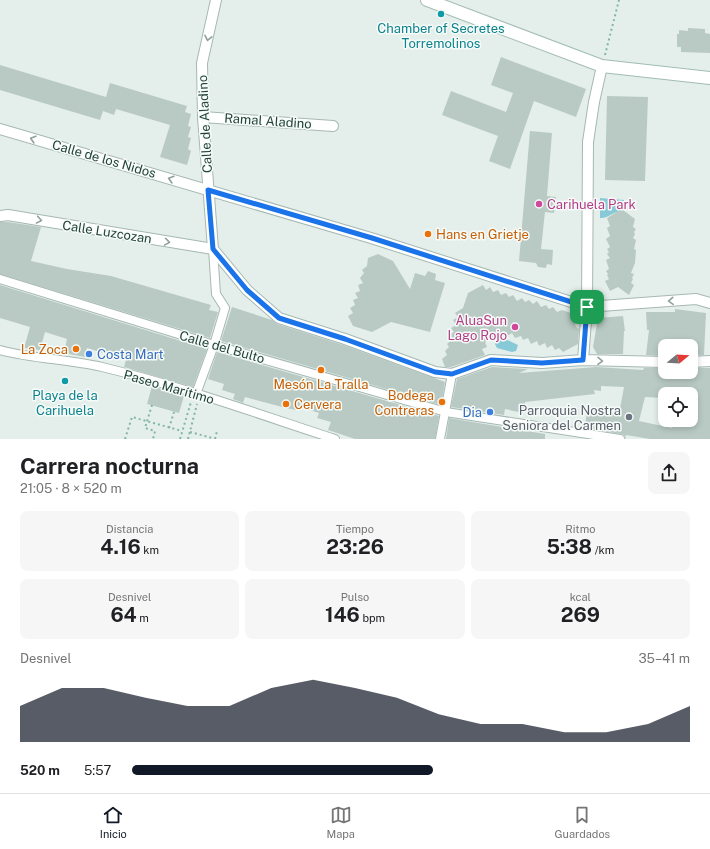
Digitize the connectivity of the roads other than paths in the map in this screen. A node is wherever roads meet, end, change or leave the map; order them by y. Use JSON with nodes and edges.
{"nodes":[{"id":1,"x":216,"y":0,"type":"edge"},
{"id":2,"x":427,"y":0,"type":"edge"},
{"id":3,"x":602,"y":66,"type":"junction"},
{"id":4,"x":710,"y":78,"type":"edge"},
{"id":5,"x":203,"y":117,"type":"junction"},
{"id":6,"x":333,"y":126,"type":"dead end"},
{"id":7,"x":0,"y":129,"type":"edge"},
{"id":8,"x":208,"y":190,"type":"junction"},
{"id":9,"x":0,"y":216,"type":"edge"},
{"id":10,"x":213,"y":249,"type":"junction"},
{"id":11,"x":0,"y":279,"type":"edge"},
{"id":12,"x":710,"y":303,"type":"edge"},
{"id":13,"x":587,"y":307,"type":"junction"},
{"id":14,"x":214,"y":346,"type":"junction"},
{"id":15,"x":0,"y":350,"type":"edge"},
{"id":16,"x":583,"y":360,"type":"junction"},
{"id":17,"x":710,"y":361,"type":"edge"},
{"id":18,"x":658,"y":362,"type":"edge"},
{"id":19,"x":698,"y":362,"type":"edge"},
{"id":20,"x":452,"y":374,"type":"junction"},
{"id":21,"x":197,"y":394,"type":"junction"},
{"id":22,"x":446,"y":412,"type":"junction"},
{"id":23,"x":601,"y":438,"type":"edge"},
{"id":24,"x":335,"y":439,"type":"edge"},
{"id":25,"x":440,"y":439,"type":"edge"},
{"id":26,"x":620,"y":439,"type":"edge"}],
"edges":[{"from":1,"to":5,"type":"street","name":"Calle de Aladino","one_way":true},
{"from":2,"to":3,"type":"main road"},
{"from":3,"to":4,"type":"main road"},
{"from":3,"to":13,"type":"street"},
{"from":5,"to":6,"type":"street","name":"Ramal Aladino"},
{"from":5,"to":8,"type":"street","name":"Calle de Aladino"},
{"from":8,"to":7,"type":"street","name":"Calle de los Nidos","one_way":true},
{"from":8,"to":10,"type":"street","name":"Calle de Aladino"},
{"from":8,"to":13,"type":"street","name":"Calle de los Nidos"},
{"from":9,"to":10,"type":"street","name":"Calle Luzcozan","one_way":true},
{"from":10,"to":14,"type":"street"},
{"from":10,"to":20,"type":"street"},
{"from":11,"to":14,"type":"street","name":"Calle del Bulto"},
{"from":12,"to":13,"type":"street","one_way":true},
{"from":13,"to":16,"type":"street"},
{"from":14,"to":21,"type":"street"},
{"from":14,"to":22,"type":"street","name":"Calle del Bulto"},
{"from":15,"to":21,"type":"street","name":"Paseo Marítimo"},
{"from":16,"to":18,"type":"street","one_way":true},
{"from":16,"to":20,"type":"street"},
{"from":17,"to":19,"type":"street"},
{"from":20,"to":22,"type":"street"},
{"from":21,"to":24,"type":"street","name":"Paseo Marítimo"},
{"from":22,"to":23,"type":"street","name":"Calle del Bulto"},
{"from":22,"to":25,"type":"street"},
{"from":23,"to":26,"type":"street","name":"Calle del Bulto"}]}
